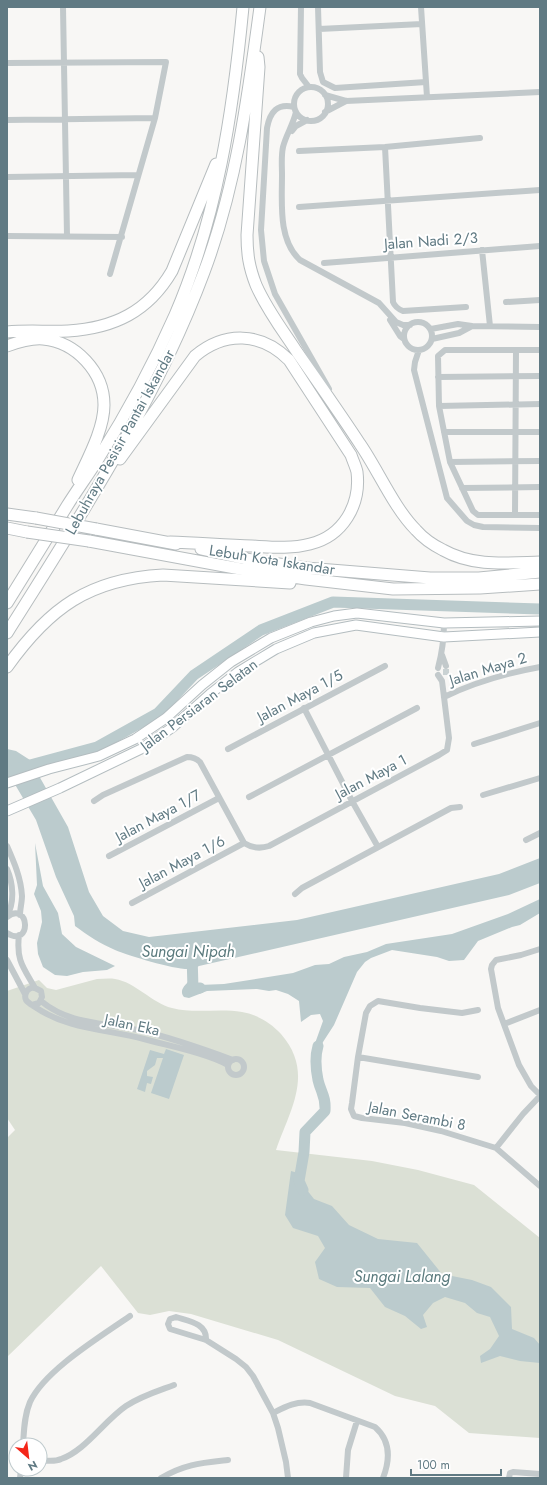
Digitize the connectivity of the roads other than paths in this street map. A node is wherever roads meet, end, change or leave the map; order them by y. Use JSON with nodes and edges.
{"nodes":[{"id":1,"x":63,"y":7,"type":"edge"},
{"id":2,"x":243,"y":7,"type":"edge"},
{"id":3,"x":260,"y":7,"type":"edge"},
{"id":4,"x":301,"y":7,"type":"edge"},
{"id":5,"x":318,"y":7,"type":"edge"},
{"id":6,"x":421,"y":7,"type":"edge"},
{"id":7,"x":422,"y":24,"type":"junction"},
{"id":8,"x":319,"y":30,"type":"junction"},
{"id":9,"x":255,"y":43,"type":"junction"},
{"id":10,"x":64,"y":62,"type":"junction"},
{"id":11,"x":7,"y":63,"type":"edge"},
{"id":12,"x":426,"y":82,"type":"junction"},
{"id":13,"x":309,"y":87,"type":"junction"},
{"id":14,"x":540,"y":92,"type":"edge"},
{"id":15,"x":325,"y":95,"type":"junction"},
{"id":16,"x":427,"y":97,"type":"junction"},
{"id":17,"x":346,"y":101,"type":"junction"},
{"id":18,"x":295,"y":110,"type":"junction"},
{"id":19,"x":325,"y":112,"type":"junction"},
{"id":20,"x":155,"y":118,"type":"junction"},
{"id":21,"x":65,"y":119,"type":"junction"},
{"id":22,"x":7,"y":120,"type":"edge"},
{"id":23,"x":307,"y":120,"type":"junction"},
{"id":24,"x":480,"y":138,"type":"dead end"},
{"id":25,"x":285,"y":140,"type":"junction"},
{"id":26,"x":385,"y":147,"type":"junction"},
{"id":27,"x":224,"y":150,"type":"junction"},
{"id":28,"x":299,"y":151,"type":"dead end"},
{"id":29,"x":138,"y":175,"type":"junction"},
{"id":30,"x":66,"y":176,"type":"junction"},
{"id":31,"x":7,"y":177,"type":"edge"},
{"id":32,"x":540,"y":190,"type":"edge"},
{"id":33,"x":388,"y":201,"type":"junction"},
{"id":34,"x":299,"y":207,"type":"dead end"},
{"id":35,"x":7,"y":236,"type":"edge"},
{"id":36,"x":67,"y":236,"type":"junction"},
{"id":37,"x":122,"y":237,"type":"junction"},
{"id":38,"x":540,"y":246,"type":"edge"},
{"id":39,"x":482,"y":250,"type":"junction"},
{"id":40,"x":391,"y":257,"type":"junction"},
{"id":41,"x":324,"y":262,"type":"dead end"},
{"id":42,"x":110,"y":274,"type":"dead end"},
{"id":43,"x":540,"y":300,"type":"edge"},
{"id":44,"x":506,"y":302,"type":"dead end"},
{"id":45,"x":466,"y":307,"type":"dead end"},
{"id":46,"x":384,"y":308,"type":"junction"},
{"id":47,"x":410,"y":325,"type":"junction"},
{"id":48,"x":472,"y":326,"type":"junction"},
{"id":49,"x":490,"y":326,"type":"junction"},
{"id":50,"x":540,"y":327,"type":"edge"},
{"id":51,"x":430,"y":329,"type":"junction"},
{"id":52,"x":7,"y":332,"type":"edge"},
{"id":53,"x":404,"y":339,"type":"junction"},
{"id":54,"x":432,"y":339,"type":"junction"},
{"id":55,"x":7,"y":346,"type":"edge"},
{"id":56,"x":419,"y":350,"type":"junction"},
{"id":57,"x":516,"y":350,"type":"junction"},
{"id":58,"x":540,"y":350,"type":"edge"},
{"id":59,"x":540,"y":376,"type":"edge"},
{"id":60,"x":438,"y":377,"type":"junction"},
{"id":61,"x":516,"y":377,"type":"junction"},
{"id":62,"x":540,"y":404,"type":"edge"},
{"id":63,"x":516,"y":405,"type":"junction"},
{"id":64,"x":438,"y":406,"type":"junction"},
{"id":65,"x":444,"y":432,"type":"junction"},
{"id":66,"x":515,"y":432,"type":"junction"},
{"id":67,"x":540,"y":432,"type":"edge"},
{"id":68,"x":361,"y":444,"type":"junction"},
{"id":69,"x":515,"y":461,"type":"junction"},
{"id":70,"x":540,"y":461,"type":"edge"},
{"id":71,"x":450,"y":462,"type":"junction"},
{"id":72,"x":515,"y":487,"type":"junction"},
{"id":73,"x":540,"y":487,"type":"edge"},
{"id":74,"x":462,"y":488,"type":"junction"},
{"id":75,"x":68,"y":504,"type":"junction"},
{"id":76,"x":87,"y":506,"type":"junction"},
{"id":77,"x":7,"y":514,"type":"edge"},
{"id":78,"x":515,"y":515,"type":"junction"},
{"id":79,"x":540,"y":515,"type":"edge"},
{"id":80,"x":7,"y":528,"type":"edge"},
{"id":81,"x":540,"y":528,"type":"edge"},
{"id":82,"x":170,"y":542,"type":"junction"},
{"id":83,"x":540,"y":562,"type":"edge"},
{"id":84,"x":540,"y":572,"type":"edge"},
{"id":85,"x":540,"y":584,"type":"edge"},
{"id":86,"x":393,"y":588,"type":"junction"},
{"id":87,"x":7,"y":603,"type":"edge"},
{"id":88,"x":540,"y":621,"type":"edge"},
{"id":89,"x":444,"y":623,"type":"junction"},
{"id":90,"x":540,"y":632,"type":"edge"},
{"id":91,"x":7,"y":633,"type":"edge"},
{"id":92,"x":444,"y":637,"type":"junction"},
{"id":93,"x":442,"y":655,"type":"junction"},
{"id":94,"x":385,"y":666,"type":"dead end"},
{"id":95,"x":446,"y":666,"type":"tunnel mouth"},
{"id":96,"x":540,"y":666,"type":"edge"},
{"id":97,"x":7,"y":667,"type":"edge"},
{"id":98,"x":438,"y":668,"type":"tunnel mouth"},
{"id":99,"x":438,"y":675,"type":"tunnel mouth"},
{"id":100,"x":446,"y":675,"type":"tunnel mouth"},
{"id":101,"x":442,"y":681,"type":"junction"},
{"id":102,"x":444,"y":696,"type":"junction"},
{"id":103,"x":304,"y":708,"type":"junction"},
{"id":104,"x":417,"y":708,"type":"dead end"},
{"id":105,"x":540,"y":723,"type":"edge"},
{"id":106,"x":474,"y":744,"type":"dead end"},
{"id":107,"x":228,"y":748,"type":"dead end"},
{"id":108,"x":328,"y":755,"type":"junction"},
{"id":109,"x":540,"y":778,"type":"edge"},
{"id":110,"x":7,"y":783,"type":"edge"},
{"id":111,"x":484,"y":796,"type":"dead end"},
{"id":112,"x":249,"y":797,"type":"dead end"},
{"id":113,"x":219,"y":798,"type":"junction"},
{"id":114,"x":94,"y":801,"type":"dead end"},
{"id":115,"x":352,"y":801,"type":"junction"},
{"id":116,"x":460,"y":807,"type":"dead end"},
{"id":117,"x":11,"y":810,"type":"edge"},
{"id":118,"x":540,"y":833,"type":"edge"},
{"id":119,"x":526,"y":840,"type":"dead end"},
{"id":120,"x":244,"y":843,"type":"junction"},
{"id":121,"x":7,"y":846,"type":"edge"},
{"id":122,"x":378,"y":847,"type":"junction"},
{"id":123,"x":109,"y":856,"type":"dead end"},
{"id":124,"x":7,"y":869,"type":"edge"},
{"id":125,"x":295,"y":894,"type":"dead end"},
{"id":126,"x":132,"y":903,"type":"dead end"},
{"id":127,"x":20,"y":915,"type":"junction"},
{"id":128,"x":7,"y":917,"type":"edge"},
{"id":129,"x":7,"y":933,"type":"edge"},
{"id":130,"x":19,"y":935,"type":"junction"},
{"id":131,"x":540,"y":949,"type":"edge"},
{"id":132,"x":7,"y":960,"type":"edge"},
{"id":133,"x":35,"y":988,"type":"junction"},
{"id":134,"x":25,"y":994,"type":"junction"},
{"id":135,"x":41,"y":1000,"type":"junction"},
{"id":136,"x":32,"y":1005,"type":"junction"},
{"id":137,"x":478,"y":1010,"type":"dead end"},
{"id":138,"x":540,"y":1010,"type":"edge"},
{"id":139,"x":504,"y":1024,"type":"junction"},
{"id":140,"x":358,"y":1057,"type":"junction"},
{"id":141,"x":233,"y":1060,"type":"junction"},
{"id":142,"x":228,"y":1065,"type":"junction"},
{"id":143,"x":478,"y":1077,"type":"dead end"},
{"id":144,"x":540,"y":1095,"type":"edge"},
{"id":145,"x":496,"y":1148,"type":"junction"},
{"id":146,"x":540,"y":1186,"type":"edge"},
{"id":147,"x":130,"y":1316,"type":"dead end"},
{"id":148,"x":206,"y":1340,"type":"junction"},
{"id":149,"x":174,"y":1385,"type":"dead end"},
{"id":150,"x":273,"y":1413,"type":"junction"},
{"id":151,"x":357,"y":1421,"type":"junction"},
{"id":152,"x":24,"y":1437,"type":"edge"},
{"id":153,"x":228,"y":1460,"type":"dead end"},
{"id":154,"x":48,"y":1461,"type":"edge"},
{"id":155,"x":540,"y":1474,"type":"edge"},
{"id":156,"x":161,"y":1478,"type":"edge"},
{"id":157,"x":288,"y":1478,"type":"edge"},
{"id":158,"x":346,"y":1478,"type":"edge"},
{"id":159,"x":383,"y":1478,"type":"edge"},
{"id":160,"x":509,"y":1478,"type":"edge"}],
"edges":[{"from":1,"to":10,"type":"street"},
{"from":2,"to":27,"type":"highway","name":"Lebuhraya Pesisir Pantai Iskandar"},
{"from":3,"to":9,"type":"highway","name":"Lebuhraya Pesisir Pantai Iskandar"},
{"from":4,"to":13,"type":"street"},
{"from":5,"to":8,"type":"street"},
{"from":6,"to":7,"type":"street"},
{"from":7,"to":8,"type":"street"},
{"from":7,"to":12,"type":"street"},
{"from":8,"to":12,"type":"street"},
{"from":9,"to":68,"type":"highway"},
{"from":9,"to":76,"type":"highway","name":"Lebuhraya Pesisir Pantai Iskandar"},
{"from":10,"to":11,"type":"street"},
{"from":10,"to":20,"type":"street"},
{"from":10,"to":21,"type":"street"},
{"from":12,"to":16,"type":"street"},
{"from":13,"to":15,"type":"street"},
{"from":13,"to":18,"type":"street"},
{"from":14,"to":16,"type":"street"},
{"from":15,"to":17,"type":"street"},
{"from":15,"to":19,"type":"street"},
{"from":16,"to":17,"type":"street"},
{"from":17,"to":19,"type":"street"},
{"from":18,"to":23,"type":"street"},
{"from":18,"to":25,"type":"street"},
{"from":18,"to":68,"type":"street"},
{"from":19,"to":23,"type":"street"},
{"from":20,"to":21,"type":"street"},
{"from":20,"to":29,"type":"street"},
{"from":21,"to":22,"type":"street"},
{"from":21,"to":30,"type":"street"},
{"from":23,"to":25,"type":"street"},
{"from":24,"to":26,"type":"street"},
{"from":25,"to":46,"type":"street"},
{"from":26,"to":28,"type":"street"},
{"from":26,"to":33,"type":"street"},
{"from":27,"to":52,"type":"highway"},
{"from":27,"to":75,"type":"highway","name":"Lebuhraya Pesisir Pantai Iskandar"},
{"from":29,"to":30,"type":"street"},
{"from":29,"to":37,"type":"street"},
{"from":30,"to":31,"type":"street"},
{"from":30,"to":36,"type":"street"},
{"from":32,"to":33,"type":"street"},
{"from":33,"to":34,"type":"street"},
{"from":33,"to":40,"type":"street"},
{"from":35,"to":36,"type":"street"},
{"from":36,"to":37,"type":"street"},
{"from":37,"to":42,"type":"street"},
{"from":38,"to":39,"type":"street","name":"Jalan Nadi 2/3"},
{"from":39,"to":40,"type":"street","name":"Jalan Nadi 2/3"},
{"from":39,"to":49,"type":"street"},
{"from":40,"to":41,"type":"street","name":"Jalan Nadi 2/3"},
{"from":40,"to":45,"type":"street"},
{"from":43,"to":44,"type":"street"},
{"from":46,"to":47,"type":"street"},
{"from":46,"to":53,"type":"street"},
{"from":47,"to":51,"type":"street"},
{"from":47,"to":53,"type":"street"},
{"from":48,"to":49,"type":"street"},
{"from":48,"to":51,"type":"street"},
{"from":48,"to":54,"type":"street"},
{"from":49,"to":50,"type":"street"},
{"from":51,"to":54,"type":"street"},
{"from":53,"to":56,"type":"street"},
{"from":54,"to":56,"type":"street"},
{"from":55,"to":75,"type":"highway"},
{"from":56,"to":81,"type":"street"},
{"from":57,"to":58,"type":"street"},
{"from":57,"to":60,"type":"street"},
{"from":57,"to":61,"type":"street"},
{"from":59,"to":61,"type":"street"},
{"from":60,"to":61,"type":"street"},
{"from":60,"to":64,"type":"street"},
{"from":61,"to":63,"type":"street"},
{"from":62,"to":63,"type":"street"},
{"from":63,"to":64,"type":"street"},
{"from":63,"to":66,"type":"street"},
{"from":64,"to":65,"type":"street"},
{"from":65,"to":66,"type":"street"},
{"from":65,"to":71,"type":"street"},
{"from":66,"to":67,"type":"street"},
{"from":66,"to":69,"type":"street"},
{"from":68,"to":83,"type":"highway"},
{"from":69,"to":70,"type":"street"},
{"from":69,"to":71,"type":"street"},
{"from":69,"to":72,"type":"street"},
{"from":71,"to":74,"type":"street"},
{"from":72,"to":73,"type":"street"},
{"from":72,"to":74,"type":"street"},
{"from":72,"to":78,"type":"street"},
{"from":74,"to":78,"type":"street"},
{"from":75,"to":87,"type":"highway","name":"Lebuhraya Pesisir Pantai Iskandar"},
{"from":76,"to":82,"type":"highway"},
{"from":76,"to":91,"type":"highway","name":"Lebuhraya Pesisir Pantai Iskandar"},
{"from":77,"to":82,"type":"highway","name":"Lebuh Kota Iskandar","bridge":true},
{"from":78,"to":79,"type":"street"},
{"from":80,"to":86,"type":"highway","name":"Lebuh Kota Iskandar","bridge":true},
{"from":82,"to":84,"type":"highway","name":"Lebuh Kota Iskandar"},
{"from":85,"to":86,"type":"highway","name":"Lebuh Kota Iskandar"},
{"from":86,"to":97,"type":"highway"},
{"from":88,"to":89,"type":"street","name":"Jalan Persiaran Selatan"},
{"from":89,"to":92,"type":"street"},
{"from":89,"to":110,"type":"street","name":"Jalan Persiaran Selatan"},
{"from":90,"to":92,"type":"street","name":"Jalan Persiaran Selatan"},
{"from":92,"to":93,"type":"street"},
{"from":92,"to":117,"type":"street","name":"Jalan Persiaran Selatan"},
{"from":93,"to":95,"type":"street"},
{"from":93,"to":98,"type":"street"},
{"from":94,"to":103,"type":"street","name":"Jalan Maya 1/5"},
{"from":96,"to":102,"type":"street","name":"Jalan Maya 2"},
{"from":99,"to":101,"type":"street","name":"Jalan Maya 1"},
{"from":100,"to":101,"type":"street"},
{"from":101,"to":102,"type":"street","name":"Jalan Maya 1"},
{"from":102,"to":115,"type":"street","name":"Jalan Maya 1"},
{"from":103,"to":107,"type":"street","name":"Jalan Maya 1/5"},
{"from":103,"to":108,"type":"street"},
{"from":104,"to":108,"type":"street"},
{"from":105,"to":106,"type":"street"},
{"from":108,"to":112,"type":"street"},
{"from":108,"to":115,"type":"street"},
{"from":109,"to":111,"type":"street"},
{"from":113,"to":114,"type":"street"},
{"from":113,"to":120,"type":"street"},
{"from":113,"to":123,"type":"street","name":"Jalan Maya 1/7"},
{"from":115,"to":120,"type":"street","name":"Jalan Maya 1"},
{"from":115,"to":122,"type":"street"},
{"from":116,"to":122,"type":"street"},
{"from":118,"to":119,"type":"street"},
{"from":120,"to":126,"type":"street","name":"Jalan Maya 1/6"},
{"from":121,"to":127,"type":"street"},
{"from":122,"to":125,"type":"street"},
{"from":124,"to":128,"type":"street"},
{"from":127,"to":128,"type":"street"},
{"from":127,"to":130,"type":"street"},
{"from":129,"to":130,"type":"street"},
{"from":130,"to":133,"type":"street"},
{"from":131,"to":139,"type":"street"},
{"from":132,"to":134,"type":"street","name":"Jalan Eka"},
{"from":133,"to":134,"type":"street"},
{"from":133,"to":135,"type":"street"},
{"from":134,"to":136,"type":"street","name":"Jalan Eka"},
{"from":135,"to":136,"type":"street"},
{"from":135,"to":141,"type":"street","name":"Jalan Eka"},
{"from":136,"to":142,"type":"street","name":"Jalan Eka"},
{"from":137,"to":140,"type":"street","name":"Jalan Serambi 8"},
{"from":138,"to":139,"type":"street"},
{"from":139,"to":144,"type":"street"},
{"from":140,"to":143,"type":"street"},
{"from":140,"to":145,"type":"street","name":"Jalan Serambi 8"},
{"from":141,"to":142,"type":"street"},
{"from":141,"to":142,"type":"street","name":"Jalan Eka"},
{"from":144,"to":145,"type":"street"},
{"from":145,"to":146,"type":"street"},
{"from":147,"to":152,"type":"street"},
{"from":148,"to":148,"type":"street"},
{"from":148,"to":150,"type":"street"},
{"from":149,"to":154,"type":"street"},
{"from":150,"to":151,"type":"street"},
{"from":150,"to":157,"type":"street"},
{"from":151,"to":158,"type":"street"},
{"from":151,"to":159,"type":"street"},
{"from":153,"to":156,"type":"street"},
{"from":155,"to":160,"type":"street"}]}
